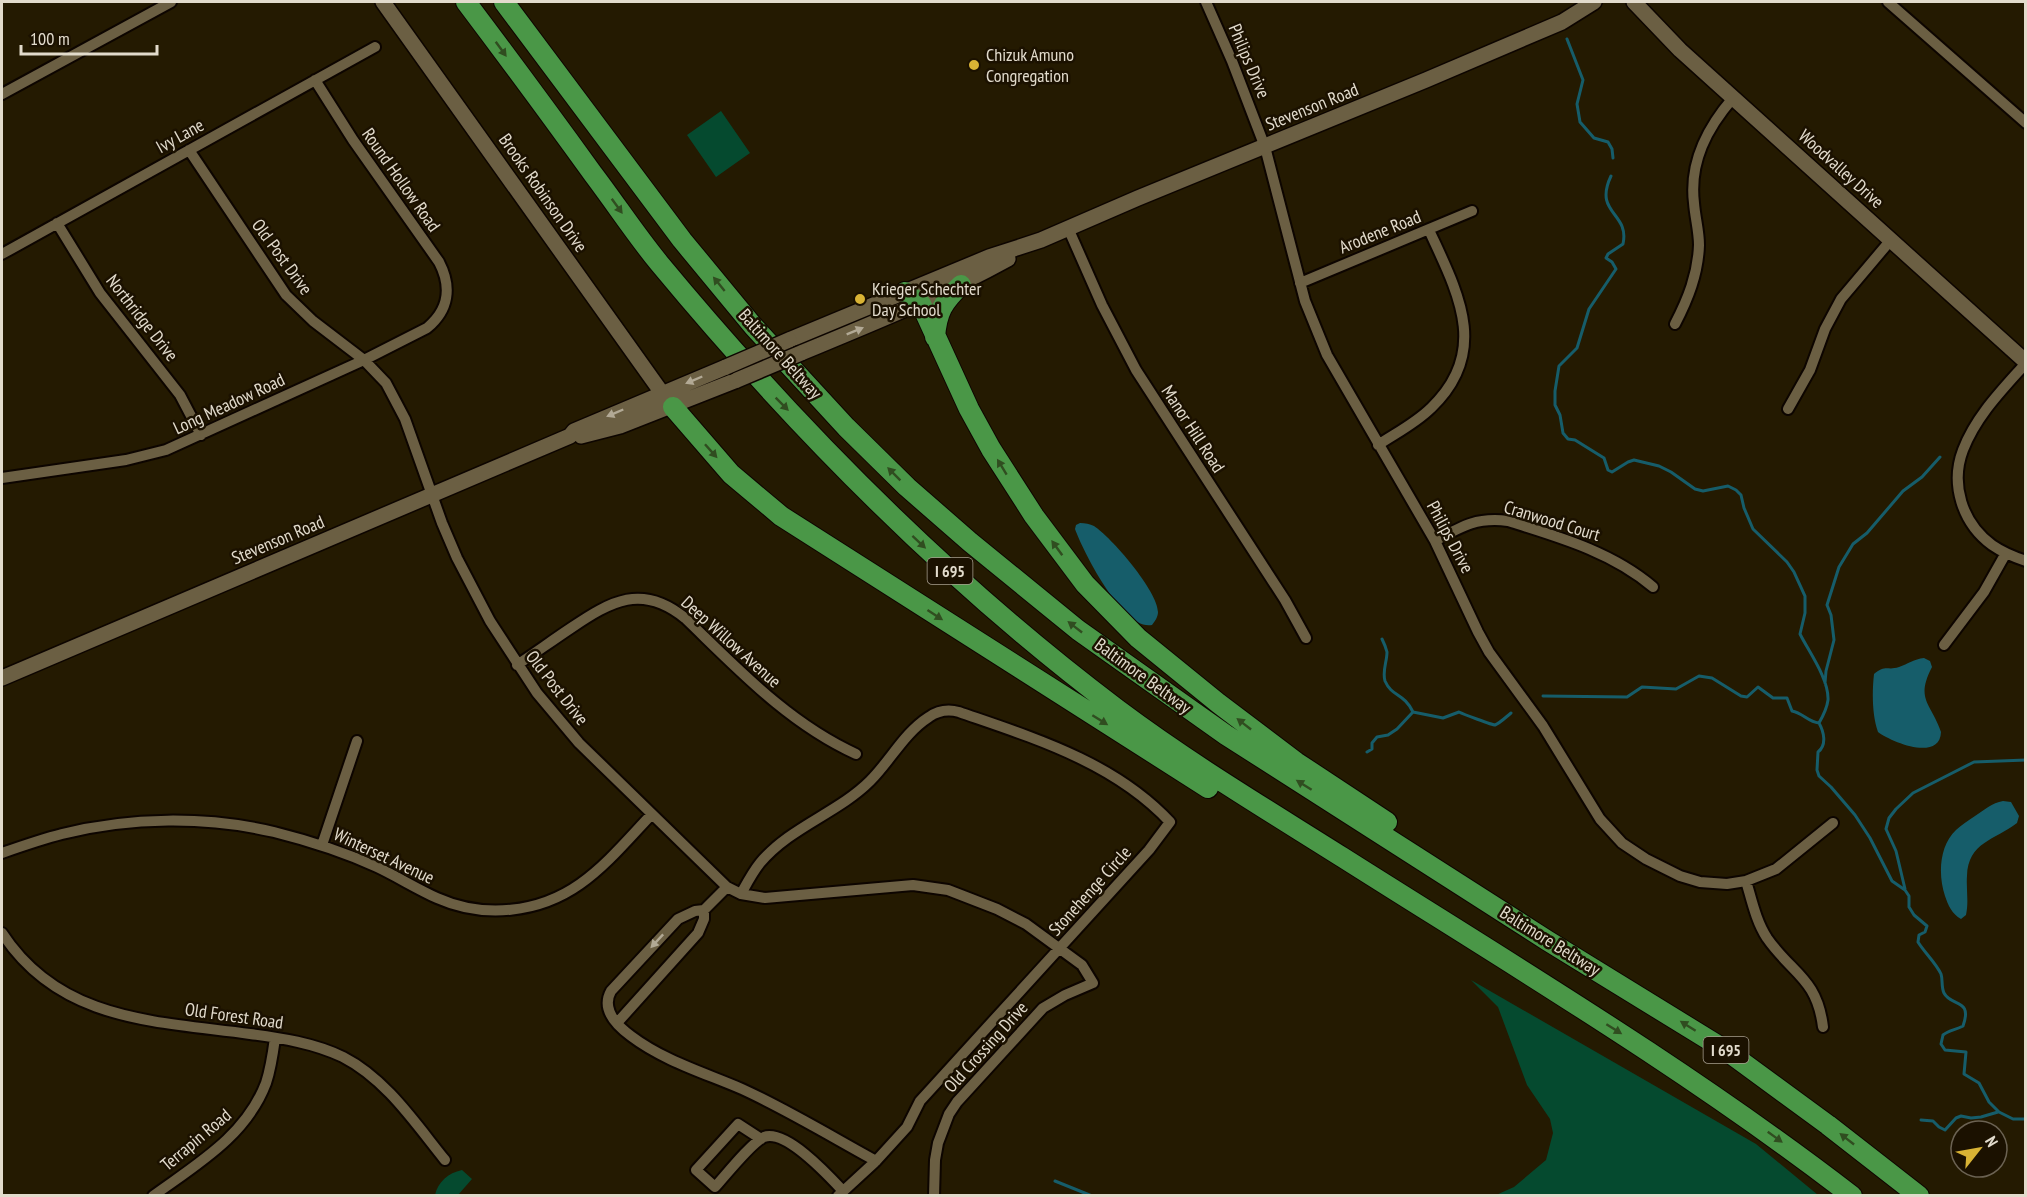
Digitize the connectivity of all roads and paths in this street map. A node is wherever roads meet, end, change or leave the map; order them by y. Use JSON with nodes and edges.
{"nodes":[{"id":1,"x":171,"y":2,"type":"edge"},
{"id":2,"x":383,"y":2,"type":"edge"},
{"id":3,"x":466,"y":2,"type":"edge"},
{"id":4,"x":504,"y":2,"type":"edge"},
{"id":5,"x":1206,"y":2,"type":"edge"},
{"id":6,"x":1594,"y":2,"type":"edge"},
{"id":7,"x":1634,"y":2,"type":"edge"},
{"id":8,"x":1888,"y":2,"type":"edge"},
{"id":9,"x":375,"y":47,"type":"dead end"},
{"id":10,"x":315,"y":80,"type":"junction"},
{"id":11,"x":2,"y":94,"type":"edge"},
{"id":12,"x":1733,"y":98,"type":"junction"},
{"id":13,"x":2025,"y":123,"type":"edge"},
{"id":14,"x":1265,"y":147,"type":"junction"},
{"id":15,"x":189,"y":150,"type":"junction"},
{"id":16,"x":1472,"y":211,"type":"dead end"},
{"id":17,"x":57,"y":222,"type":"junction"},
{"id":18,"x":1068,"y":228,"type":"junction"},
{"id":19,"x":1429,"y":230,"type":"junction"},
{"id":20,"x":1041,"y":240,"type":"junction"},
{"id":21,"x":1890,"y":241,"type":"junction"},
{"id":22,"x":2,"y":254,"type":"edge"},
{"id":23,"x":1300,"y":283,"type":"junction"},
{"id":24,"x":961,"y":285,"type":"junction"},
{"id":25,"x":913,"y":298,"type":"junction"},
{"id":26,"x":446,"y":302,"type":"joint"},
{"id":27,"x":1675,"y":324,"type":"dead end"},
{"id":28,"x":935,"y":337,"type":"junction"},
{"id":29,"x":364,"y":360,"type":"junction"},
{"id":30,"x":2025,"y":363,"type":"edge"},
{"id":31,"x":668,"y":400,"type":"junction"},
{"id":32,"x":1788,"y":408,"type":"dead end"},
{"id":33,"x":201,"y":435,"type":"junction"},
{"id":34,"x":1378,"y":445,"type":"junction"},
{"id":35,"x":2,"y":477,"type":"edge"},
{"id":36,"x":432,"y":495,"type":"junction"},
{"id":37,"x":1435,"y":541,"type":"junction"},
{"id":38,"x":2006,"y":553,"type":"junction"},
{"id":39,"x":2025,"y":561,"type":"edge"},
{"id":40,"x":1653,"y":587,"type":"dead end"},
{"id":41,"x":1306,"y":638,"type":"dead end"},
{"id":42,"x":1944,"y":645,"type":"dead end"},
{"id":43,"x":517,"y":665,"type":"junction"},
{"id":44,"x":2,"y":678,"type":"edge"},
{"id":45,"x":357,"y":741,"type":"dead end"},
{"id":46,"x":856,"y":754,"type":"dead end"},
{"id":47,"x":652,"y":814,"type":"junction"},
{"id":48,"x":1833,"y":823,"type":"dead end"},
{"id":49,"x":322,"y":845,"type":"junction"},
{"id":50,"x":2,"y":853,"type":"edge"},
{"id":51,"x":1746,"y":881,"type":"junction"},
{"id":52,"x":727,"y":887,"type":"junction"},
{"id":53,"x":741,"y":894,"type":"junction"},
{"id":54,"x":704,"y":910,"type":"junction"},
{"id":55,"x":2,"y":933,"type":"edge"},
{"id":56,"x":1548,"y":941,"type":"junction"},
{"id":57,"x":1060,"y":948,"type":"junction"},
{"id":58,"x":1093,"y":983,"type":"joint"},
{"id":59,"x":1564,"y":997,"type":"junction"},
{"id":60,"x":617,"y":1023,"type":"junction"},
{"id":61,"x":1823,"y":1028,"type":"dead end"},
{"id":62,"x":275,"y":1038,"type":"junction"},
{"id":63,"x":761,"y":1139,"type":"junction"},
{"id":64,"x":445,"y":1160,"type":"dead end"},
{"id":65,"x":876,"y":1161,"type":"junction"},
{"id":66,"x":841,"y":1193,"type":"edge"},
{"id":67,"x":153,"y":1196,"type":"edge"},
{"id":68,"x":934,"y":1196,"type":"edge"},
{"id":69,"x":1852,"y":1196,"type":"edge"},
{"id":70,"x":1919,"y":1196,"type":"edge"}],
"edges":[{"from":1,"to":11,"type":"street"},
{"from":2,"to":31,"type":"main road","name":"Brooks Robinson Drive"},
{"from":3,"to":59,"type":"highway","name":"Baltimore Beltway","number":"I 695","one_way":true},
{"from":56,"to":4,"type":"highway","name":"Baltimore Beltway","number":"I 695","one_way":true},
{"from":5,"to":14,"type":"street","name":"Philips Drive"},
{"from":6,"to":14,"type":"main road","name":"Stevenson Road"},
{"from":7,"to":12,"type":"main road","name":"Woodvalley Drive"},
{"from":8,"to":13,"type":"street"},
{"from":9,"to":10,"type":"street","name":"Ivy Lane"},
{"from":10,"to":15,"type":"street","name":"Ivy Lane"},
{"from":10,"to":26,"type":"street","name":"Round Hollow Road"},
{"from":12,"to":21,"type":"main road","name":"Woodvalley Drive"},
{"from":12,"to":27,"type":"street"},
{"from":14,"to":18,"type":"main road","name":"Stevenson Road"},
{"from":14,"to":23,"type":"street","name":"Philips Drive"},
{"from":15,"to":17,"type":"street","name":"Ivy Lane"},
{"from":15,"to":29,"type":"street","name":"Old Post Drive"},
{"from":16,"to":19,"type":"street","name":"Arodene Road"},
{"from":17,"to":22,"type":"street","name":"Ivy Lane"},
{"from":17,"to":33,"type":"street","name":"Northridge Drive"},
{"from":18,"to":20,"type":"main road","name":"Stevenson Road"},
{"from":18,"to":41,"type":"street","name":"Manor Hill Road"},
{"from":19,"to":23,"type":"street","name":"Arodene Road"},
{"from":19,"to":34,"type":"street"},
{"from":20,"to":24,"type":"main road","name":"Stevenson Road"},
{"from":20,"to":25,"type":"main road","name":"Stevenson Road"},
{"from":21,"to":30,"type":"main road","name":"Woodvalley Drive"},
{"from":21,"to":32,"type":"street"},
{"from":23,"to":34,"type":"street","name":"Philips Drive"},
{"from":24,"to":25,"type":"main road","name":"Stevenson Road"},
{"from":24,"to":28,"type":"highway"},
{"from":25,"to":28,"type":"highway"},
{"from":31,"to":25,"type":"main road","name":"Stevenson Road","one_way":true,"bridge":true},
{"from":25,"to":31,"type":"main road","name":"Stevenson Road","one_way":true,"bridge":true},
{"from":26,"to":29,"type":"street","name":"Long Meadow Road"},
{"from":56,"to":28,"type":"highway","one_way":true},
{"from":29,"to":33,"type":"street","name":"Long Meadow Road"},
{"from":29,"to":36,"type":"street","name":"Old Post Drive"},
{"from":30,"to":38,"type":"street"},
{"from":31,"to":36,"type":"main road","name":"Stevenson Road"},
{"from":31,"to":59,"type":"highway","one_way":true},
{"from":33,"to":35,"type":"street","name":"Long Meadow Road"},
{"from":34,"to":37,"type":"street","name":"Philips Drive"},
{"from":36,"to":43,"type":"street","name":"Old Post Drive"},
{"from":36,"to":44,"type":"main road","name":"Stevenson Road"},
{"from":37,"to":40,"type":"street","name":"Cranwood Court"},
{"from":37,"to":51,"type":"street","name":"Philips Drive"},
{"from":38,"to":39,"type":"street"},
{"from":38,"to":42,"type":"street"},
{"from":43,"to":46,"type":"street","name":"Deep Willow Avenue"},
{"from":43,"to":47,"type":"street","name":"Old Post Drive"},
{"from":45,"to":49,"type":"street"},
{"from":47,"to":49,"type":"street","name":"Winterset Avenue"},
{"from":47,"to":52,"type":"street","name":"Old Post Drive"},
{"from":48,"to":51,"type":"street","name":"Philips Drive"},
{"from":49,"to":50,"type":"street","name":"Winterset Avenue"},
{"from":51,"to":61,"type":"street"},
{"from":52,"to":53,"type":"street","name":"Old Post Drive"},
{"from":52,"to":54,"type":"street"},
{"from":53,"to":57,"type":"street","name":"Old Post Drive"},
{"from":53,"to":57,"type":"street","name":"Stonehenge Circle"},
{"from":54,"to":60,"type":"street"},
{"from":54,"to":60,"type":"street","one_way":true},
{"from":55,"to":62,"type":"street","name":"Old Forest Road"},
{"from":70,"to":56,"type":"highway","name":"Baltimore Beltway","number":"I 695","one_way":true},
{"from":57,"to":58,"type":"street","name":"Old Post Drive"},
{"from":57,"to":65,"type":"street","name":"Stonehenge Circle"},
{"from":58,"to":68,"type":"street","name":"Old Crossing Drive"},
{"from":59,"to":69,"type":"highway","name":"Baltimore Beltway","number":"I 695","one_way":true},
{"from":60,"to":65,"type":"street"},
{"from":62,"to":64,"type":"street","name":"Old Forest Road"},
{"from":62,"to":67,"type":"street","name":"Terrapin Road"},
{"from":63,"to":63,"type":"street"},
{"from":63,"to":66,"type":"street"},
{"from":65,"to":66,"type":"street","name":"Stonehenge Circle"}]}
